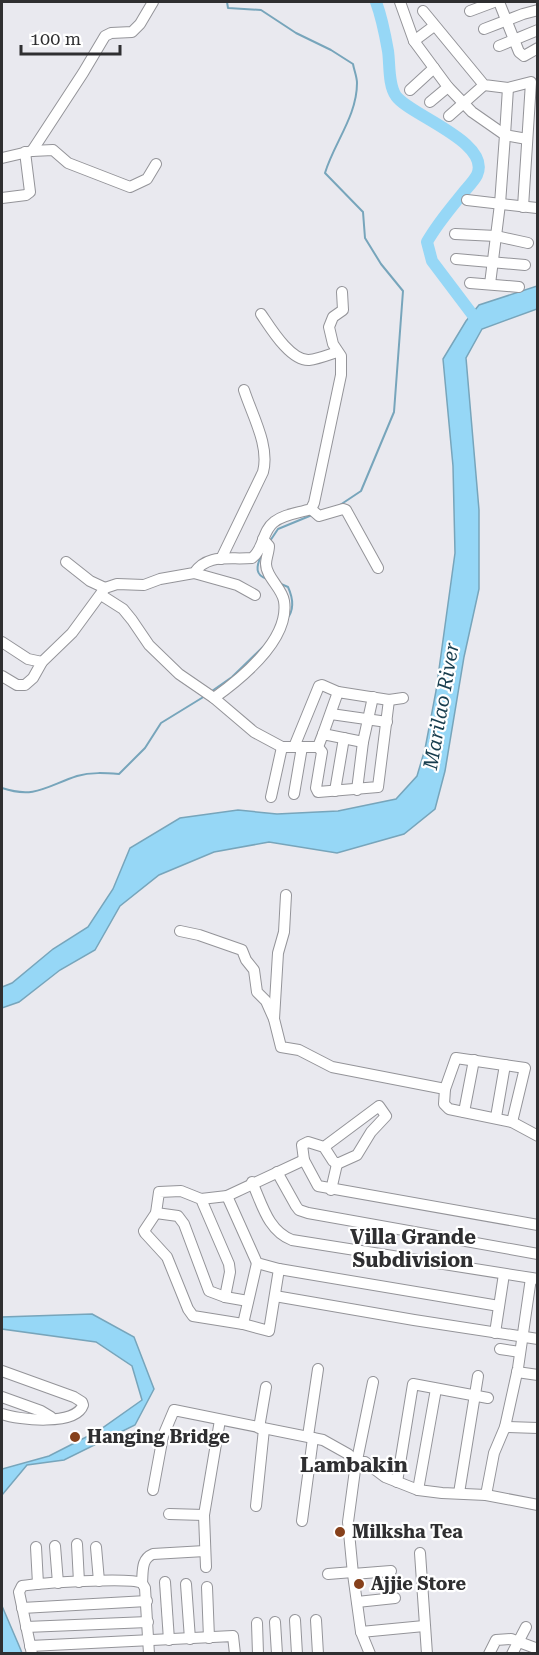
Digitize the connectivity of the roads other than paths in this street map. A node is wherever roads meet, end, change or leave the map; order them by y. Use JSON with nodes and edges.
{"nodes":[{"id":1,"x":153,"y":2,"type":"edge"},
{"id":2,"x":400,"y":2,"type":"edge"},
{"id":3,"x":494,"y":2,"type":"edge"},
{"id":4,"x":499,"y":2,"type":"edge"},
{"id":5,"x":537,"y":10,"type":"edge"},
{"id":6,"x":423,"y":11,"type":"dead end"},
{"id":7,"x":470,"y":11,"type":"dead end"},
{"id":8,"x":507,"y":20,"type":"junction"},
{"id":9,"x":434,"y":26,"type":"junction"},
{"id":10,"x":484,"y":29,"type":"dead end"},
{"id":11,"x":537,"y":30,"type":"edge"},
{"id":12,"x":515,"y":39,"type":"junction"},
{"id":13,"x":414,"y":41,"type":"junction"},
{"id":14,"x":499,"y":46,"type":"dead end"},
{"id":15,"x":537,"y":48,"type":"edge"},
{"id":16,"x":434,"y":68,"type":"junction"},
{"id":17,"x":484,"y":85,"type":"junction"},
{"id":18,"x":448,"y":87,"type":"junction"},
{"id":19,"x":508,"y":88,"type":"junction"},
{"id":20,"x":410,"y":90,"type":"dead end"},
{"id":21,"x":430,"y":102,"type":"dead end"},
{"id":22,"x":463,"y":104,"type":"junction"},
{"id":23,"x":449,"y":117,"type":"dead end"},
{"id":24,"x":505,"y":135,"type":"junction"},
{"id":25,"x":527,"y":139,"type":"junction"},
{"id":26,"x":28,"y":152,"type":"junction"},
{"id":27,"x":2,"y":158,"type":"edge"},
{"id":28,"x":156,"y":164,"type":"dead end"},
{"id":29,"x":2,"y":198,"type":"edge"},
{"id":30,"x":467,"y":200,"type":"dead end"},
{"id":31,"x":500,"y":204,"type":"junction"},
{"id":32,"x":523,"y":207,"type":"junction"},
{"id":33,"x":537,"y":208,"type":"edge"},
{"id":34,"x":455,"y":234,"type":"dead end"},
{"id":35,"x":496,"y":236,"type":"junction"},
{"id":36,"x":528,"y":243,"type":"dead end"},
{"id":37,"x":456,"y":259,"type":"dead end"},
{"id":38,"x":492,"y":261,"type":"junction"},
{"id":39,"x":525,"y":265,"type":"dead end"},
{"id":40,"x":470,"y":283,"type":"dead end"},
{"id":41,"x":490,"y":284,"type":"junction"},
{"id":42,"x":519,"y":287,"type":"dead end"},
{"id":43,"x":342,"y":292,"type":"dead end"},
{"id":44,"x":261,"y":314,"type":"dead end"},
{"id":45,"x":337,"y":352,"type":"junction"},
{"id":46,"x":244,"y":390,"type":"dead end"},
{"id":47,"x":311,"y":509,"type":"junction"},
{"id":48,"x":263,"y":539,"type":"junction"},
{"id":49,"x":221,"y":559,"type":"junction"},
{"id":50,"x":66,"y":562,"type":"dead end"},
{"id":51,"x":378,"y":568,"type":"dead end"},
{"id":52,"x":194,"y":573,"type":"junction"},
{"id":53,"x":103,"y":592,"type":"junction"},
{"id":54,"x":255,"y":595,"type":"dead end"},
{"id":55,"x":2,"y":642,"type":"edge"},
{"id":56,"x":42,"y":662,"type":"junction"},
{"id":57,"x":2,"y":676,"type":"edge"},
{"id":58,"x":338,"y":692,"type":"junction"},
{"id":59,"x":210,"y":695,"type":"junction"},
{"id":60,"x":373,"y":698,"type":"junction"},
{"id":61,"x":403,"y":698,"type":"dead end"},
{"id":62,"x":389,"y":700,"type":"junction"},
{"id":63,"x":331,"y":714,"type":"junction"},
{"id":64,"x":368,"y":719,"type":"junction"},
{"id":65,"x":387,"y":722,"type":"junction"},
{"id":66,"x":323,"y":734,"type":"junction"},
{"id":67,"x":345,"y":738,"type":"junction"},
{"id":68,"x":363,"y":741,"type":"junction"},
{"id":69,"x":293,"y":747,"type":"junction"},
{"id":70,"x":318,"y":747,"type":"junction"},
{"id":71,"x":357,"y":790,"type":"junction"},
{"id":72,"x":334,"y":791,"type":"junction"},
{"id":73,"x":294,"y":794,"type":"dead end"},
{"id":74,"x":272,"y":797,"type":"dead end"},
{"id":75,"x":286,"y":895,"type":"dead end"},
{"id":76,"x":180,"y":931,"type":"dead end"},
{"id":77,"x":274,"y":1019,"type":"junction"},
{"id":78,"x":474,"y":1060,"type":"junction"},
{"id":79,"x":505,"y":1065,"type":"junction"},
{"id":80,"x":445,"y":1089,"type":"junction"},
{"id":81,"x":464,"y":1112,"type":"junction"},
{"id":82,"x":496,"y":1117,"type":"junction"},
{"id":83,"x":363,"y":1119,"type":"junction"},
{"id":84,"x":512,"y":1122,"type":"junction"},
{"id":85,"x":371,"y":1132,"type":"junction"},
{"id":86,"x":537,"y":1136,"type":"edge"},
{"id":87,"x":324,"y":1147,"type":"junction"},
{"id":88,"x":304,"y":1160,"type":"junction"},
{"id":89,"x":337,"y":1164,"type":"junction"},
{"id":90,"x":277,"y":1172,"type":"junction"},
{"id":91,"x":252,"y":1182,"type":"junction"},
{"id":92,"x":331,"y":1190,"type":"junction"},
{"id":93,"x":227,"y":1196,"type":"junction"},
{"id":94,"x":201,"y":1199,"type":"junction"},
{"id":95,"x":156,"y":1214,"type":"junction"},
{"id":96,"x":537,"y":1225,"type":"edge"},
{"id":97,"x":537,"y":1254,"type":"edge"},
{"id":98,"x":257,"y":1263,"type":"junction"},
{"id":99,"x":279,"y":1269,"type":"junction"},
{"id":100,"x":504,"y":1274,"type":"junction"},
{"id":101,"x":534,"y":1278,"type":"edge"},
{"id":102,"x":275,"y":1296,"type":"junction"},
{"id":103,"x":225,"y":1297,"type":"junction"},
{"id":104,"x":248,"y":1301,"type":"junction"},
{"id":105,"x":499,"y":1306,"type":"junction"},
{"id":106,"x":243,"y":1324,"type":"junction"},
{"id":107,"x":495,"y":1333,"type":"junction"},
{"id":108,"x":523,"y":1337,"type":"junction"},
{"id":109,"x":537,"y":1339,"type":"edge"},
{"id":110,"x":500,"y":1349,"type":"dead end"},
{"id":111,"x":520,"y":1352,"type":"junction"},
{"id":112,"x":318,"y":1369,"type":"dead end"},
{"id":113,"x":2,"y":1371,"type":"edge"},
{"id":114,"x":518,"y":1372,"type":"junction"},
{"id":115,"x":537,"y":1375,"type":"edge"},
{"id":116,"x":478,"y":1376,"type":"dead end"},
{"id":117,"x":373,"y":1383,"type":"dead end"},
{"id":118,"x":266,"y":1387,"type":"dead end"},
{"id":119,"x":436,"y":1389,"type":"junction"},
{"id":120,"x":474,"y":1395,"type":"junction"},
{"id":121,"x":2,"y":1397,"type":"edge"},
{"id":122,"x":488,"y":1398,"type":"dead end"},
{"id":123,"x":2,"y":1414,"type":"edge"},
{"id":124,"x":52,"y":1418,"type":"junction"},
{"id":125,"x":220,"y":1420,"type":"junction"},
{"id":126,"x":505,"y":1427,"type":"junction"},
{"id":127,"x":262,"y":1428,"type":"junction"},
{"id":128,"x":537,"y":1428,"type":"edge"},
{"id":129,"x":311,"y":1437,"type":"junction"},
{"id":130,"x":357,"y":1462,"type":"junction"},
{"id":131,"x":397,"y":1482,"type":"junction"},
{"id":132,"x":153,"y":1490,"type":"dead end"},
{"id":133,"x":418,"y":1490,"type":"junction"},
{"id":134,"x":459,"y":1493,"type":"junction"},
{"id":135,"x":486,"y":1495,"type":"junction"},
{"id":136,"x":537,"y":1505,"type":"edge"},
{"id":137,"x":256,"y":1506,"type":"dead end"},
{"id":138,"x":169,"y":1514,"type":"dead end"},
{"id":139,"x":204,"y":1515,"type":"junction"},
{"id":140,"x":302,"y":1521,"type":"dead end"},
{"id":141,"x":77,"y":1544,"type":"dead end"},
{"id":142,"x":55,"y":1546,"type":"dead end"},
{"id":143,"x":36,"y":1547,"type":"dead end"},
{"id":144,"x":96,"y":1547,"type":"dead end"},
{"id":145,"x":205,"y":1551,"type":"junction"},
{"id":146,"x":420,"y":1553,"type":"dead end"},
{"id":147,"x":206,"y":1567,"type":"dead end"},
{"id":148,"x":391,"y":1571,"type":"dead end"},
{"id":149,"x":353,"y":1573,"type":"junction"},
{"id":150,"x":328,"y":1574,"type":"dead end"},
{"id":151,"x":99,"y":1581,"type":"junction"},
{"id":152,"x":79,"y":1582,"type":"junction"},
{"id":153,"x":165,"y":1582,"type":"dead end"},
{"id":154,"x":58,"y":1583,"type":"junction"},
{"id":155,"x":142,"y":1583,"type":"junction"},
{"id":156,"x":38,"y":1584,"type":"junction"},
{"id":157,"x":186,"y":1584,"type":"dead end"},
{"id":158,"x":207,"y":1587,"type":"dead end"},
{"id":159,"x":395,"y":1598,"type":"dead end"},
{"id":160,"x":147,"y":1601,"type":"junction"},
{"id":161,"x":357,"y":1602,"type":"junction"},
{"id":162,"x":22,"y":1608,"type":"junction"},
{"id":163,"x":295,"y":1620,"type":"dead end"},
{"id":164,"x":316,"y":1620,"type":"dead end"},
{"id":165,"x":148,"y":1622,"type":"junction"},
{"id":166,"x":275,"y":1622,"type":"dead end"},
{"id":167,"x":257,"y":1623,"type":"dead end"},
{"id":168,"x":424,"y":1626,"type":"junction"},
{"id":169,"x":26,"y":1627,"type":"junction"},
{"id":170,"x":526,"y":1627,"type":"dead end"},
{"id":171,"x":362,"y":1632,"type":"junction"},
{"id":172,"x":190,"y":1638,"type":"junction"},
{"id":173,"x":209,"y":1638,"type":"junction"},
{"id":174,"x":169,"y":1640,"type":"junction"},
{"id":175,"x":149,"y":1641,"type":"junction"},
{"id":176,"x":519,"y":1641,"type":"junction"},
{"id":177,"x":537,"y":1649,"type":"edge"},
{"id":178,"x":31,"y":1650,"type":"edge"},
{"id":179,"x":149,"y":1653,"type":"edge"},
{"id":180,"x":235,"y":1653,"type":"edge"},
{"id":181,"x":258,"y":1653,"type":"edge"},
{"id":182,"x":277,"y":1653,"type":"edge"},
{"id":183,"x":297,"y":1653,"type":"edge"},
{"id":184,"x":318,"y":1653,"type":"edge"},
{"id":185,"x":369,"y":1653,"type":"edge"},
{"id":186,"x":427,"y":1653,"type":"edge"},
{"id":187,"x":489,"y":1653,"type":"edge"},
{"id":188,"x":512,"y":1653,"type":"edge"}],
"edges":[{"from":1,"to":26,"type":"street"},
{"from":2,"to":13,"type":"street"},
{"from":3,"to":7,"type":"street"},
{"from":4,"to":8,"type":"street"},
{"from":5,"to":8,"type":"street"},
{"from":6,"to":9,"type":"street"},
{"from":8,"to":10,"type":"street"},
{"from":8,"to":12,"type":"street"},
{"from":9,"to":13,"type":"street"},
{"from":9,"to":17,"type":"street"},
{"from":11,"to":12,"type":"street"},
{"from":12,"to":14,"type":"street"},
{"from":12,"to":15,"type":"street"},
{"from":13,"to":16,"type":"street"},
{"from":16,"to":18,"type":"street"},
{"from":16,"to":20,"type":"street"},
{"from":17,"to":19,"type":"street"},
{"from":17,"to":22,"type":"street"},
{"from":18,"to":21,"type":"street"},
{"from":18,"to":22,"type":"street"},
{"from":19,"to":24,"type":"street"},
{"from":19,"to":25,"type":"street"},
{"from":22,"to":23,"type":"street"},
{"from":22,"to":24,"type":"street"},
{"from":24,"to":25,"type":"street"},
{"from":24,"to":31,"type":"street"},
{"from":25,"to":32,"type":"street"},
{"from":26,"to":27,"type":"street"},
{"from":26,"to":28,"type":"street"},
{"from":26,"to":29,"type":"street"},
{"from":30,"to":31,"type":"street"},
{"from":31,"to":32,"type":"street"},
{"from":31,"to":35,"type":"street"},
{"from":32,"to":33,"type":"street"},
{"from":34,"to":35,"type":"street"},
{"from":35,"to":36,"type":"street"},
{"from":35,"to":38,"type":"street"},
{"from":37,"to":38,"type":"street"},
{"from":38,"to":39,"type":"street"},
{"from":38,"to":41,"type":"street"},
{"from":40,"to":41,"type":"street"},
{"from":41,"to":42,"type":"street"},
{"from":43,"to":45,"type":"street"},
{"from":44,"to":45,"type":"street"},
{"from":45,"to":47,"type":"street"},
{"from":46,"to":49,"type":"street"},
{"from":47,"to":48,"type":"street"},
{"from":47,"to":51,"type":"street"},
{"from":48,"to":49,"type":"street"},
{"from":48,"to":59,"type":"street"},
{"from":49,"to":52,"type":"street"},
{"from":50,"to":53,"type":"street"},
{"from":52,"to":53,"type":"street"},
{"from":52,"to":54,"type":"street"},
{"from":53,"to":56,"type":"street"},
{"from":53,"to":59,"type":"street"},
{"from":55,"to":56,"type":"street"},
{"from":56,"to":57,"type":"street"},
{"from":58,"to":60,"type":"street"},
{"from":58,"to":63,"type":"street"},
{"from":58,"to":69,"type":"street"},
{"from":59,"to":69,"type":"street"},
{"from":60,"to":62,"type":"street"},
{"from":60,"to":64,"type":"street"},
{"from":61,"to":62,"type":"street"},
{"from":62,"to":65,"type":"street"},
{"from":63,"to":64,"type":"street"},
{"from":63,"to":66,"type":"street"},
{"from":64,"to":65,"type":"street"},
{"from":64,"to":68,"type":"street"},
{"from":65,"to":71,"type":"street"},
{"from":66,"to":67,"type":"street"},
{"from":66,"to":70,"type":"street"},
{"from":67,"to":68,"type":"street"},
{"from":67,"to":72,"type":"street"},
{"from":68,"to":71,"type":"street"},
{"from":69,"to":70,"type":"street"},
{"from":69,"to":73,"type":"street"},
{"from":69,"to":74,"type":"street"},
{"from":70,"to":72,"type":"street"},
{"from":71,"to":72,"type":"street"},
{"from":75,"to":77,"type":"street"},
{"from":76,"to":77,"type":"street"},
{"from":77,"to":80,"type":"street"},
{"from":78,"to":79,"type":"street"},
{"from":78,"to":80,"type":"street"},
{"from":78,"to":81,"type":"street"},
{"from":79,"to":82,"type":"street"},
{"from":79,"to":84,"type":"street"},
{"from":80,"to":81,"type":"street"},
{"from":81,"to":82,"type":"street"},
{"from":82,"to":84,"type":"street"},
{"from":83,"to":85,"type":"street"},
{"from":83,"to":85,"type":"street"},
{"from":83,"to":87,"type":"street"},
{"from":84,"to":86,"type":"street"},
{"from":85,"to":89,"type":"street"},
{"from":87,"to":88,"type":"street"},
{"from":87,"to":89,"type":"street"},
{"from":88,"to":90,"type":"street"},
{"from":88,"to":92,"type":"street"},
{"from":89,"to":92,"type":"street"},
{"from":90,"to":91,"type":"street"},
{"from":90,"to":97,"type":"street"},
{"from":91,"to":93,"type":"street"},
{"from":91,"to":100,"type":"street"},
{"from":92,"to":96,"type":"street"},
{"from":93,"to":94,"type":"street"},
{"from":93,"to":98,"type":"street"},
{"from":94,"to":95,"type":"street"},
{"from":94,"to":103,"type":"street"},
{"from":95,"to":103,"type":"street"},
{"from":95,"to":106,"type":"street"},
{"from":98,"to":99,"type":"street"},
{"from":98,"to":104,"type":"street"},
{"from":99,"to":102,"type":"street"},
{"from":99,"to":105,"type":"street"},
{"from":100,"to":101,"type":"street"},
{"from":100,"to":105,"type":"street"},
{"from":101,"to":108,"type":"street"},
{"from":102,"to":106,"type":"street"},
{"from":102,"to":107,"type":"street"},
{"from":103,"to":104,"type":"street"},
{"from":104,"to":106,"type":"street"},
{"from":105,"to":107,"type":"street"},
{"from":107,"to":108,"type":"street"},
{"from":108,"to":109,"type":"street"},
{"from":108,"to":111,"type":"street"},
{"from":110,"to":111,"type":"street"},
{"from":111,"to":114,"type":"street"},
{"from":112,"to":129,"type":"street"},
{"from":113,"to":124,"type":"street"},
{"from":114,"to":115,"type":"street"},
{"from":114,"to":126,"type":"street"},
{"from":116,"to":120,"type":"street"},
{"from":117,"to":130,"type":"street"},
{"from":118,"to":127,"type":"street"},
{"from":119,"to":120,"type":"street"},
{"from":119,"to":131,"type":"street"},
{"from":119,"to":133,"type":"street"},
{"from":120,"to":122,"type":"street"},
{"from":120,"to":134,"type":"street"},
{"from":121,"to":124,"type":"street"},
{"from":123,"to":124,"type":"street"},
{"from":125,"to":127,"type":"street"},
{"from":125,"to":132,"type":"street"},
{"from":125,"to":139,"type":"street"},
{"from":126,"to":128,"type":"street"},
{"from":126,"to":135,"type":"street"},
{"from":127,"to":129,"type":"street"},
{"from":127,"to":137,"type":"street"},
{"from":129,"to":130,"type":"street"},
{"from":129,"to":140,"type":"street"},
{"from":130,"to":131,"type":"street"},
{"from":130,"to":149,"type":"street"},
{"from":131,"to":133,"type":"street"},
{"from":133,"to":134,"type":"street"},
{"from":134,"to":135,"type":"street"},
{"from":135,"to":136,"type":"street"},
{"from":138,"to":139,"type":"street"},
{"from":139,"to":145,"type":"street"},
{"from":141,"to":152,"type":"street"},
{"from":142,"to":154,"type":"street"},
{"from":143,"to":156,"type":"street"},
{"from":144,"to":151,"type":"street"},
{"from":145,"to":147,"type":"street"},
{"from":145,"to":155,"type":"street"},
{"from":146,"to":168,"type":"street"},
{"from":148,"to":149,"type":"street"},
{"from":149,"to":150,"type":"street"},
{"from":149,"to":161,"type":"street"},
{"from":151,"to":152,"type":"street"},
{"from":151,"to":155,"type":"street"},
{"from":152,"to":154,"type":"street"},
{"from":153,"to":174,"type":"street"},
{"from":154,"to":156,"type":"street"},
{"from":155,"to":160,"type":"street"},
{"from":156,"to":162,"type":"street"},
{"from":157,"to":172,"type":"street"},
{"from":158,"to":173,"type":"street"},
{"from":159,"to":161,"type":"street"},
{"from":160,"to":162,"type":"street"},
{"from":160,"to":165,"type":"street"},
{"from":161,"to":171,"type":"street"},
{"from":162,"to":169,"type":"street"},
{"from":163,"to":183,"type":"street"},
{"from":164,"to":184,"type":"street"},
{"from":165,"to":169,"type":"street"},
{"from":165,"to":175,"type":"street"},
{"from":166,"to":182,"type":"street"},
{"from":167,"to":181,"type":"street"},
{"from":168,"to":171,"type":"street"},
{"from":168,"to":186,"type":"street"},
{"from":169,"to":178,"type":"street"},
{"from":170,"to":176,"type":"street"},
{"from":171,"to":185,"type":"street"},
{"from":172,"to":173,"type":"street"},
{"from":172,"to":174,"type":"street"},
{"from":173,"to":180,"type":"street"},
{"from":174,"to":175,"type":"street"},
{"from":175,"to":178,"type":"street"},
{"from":175,"to":179,"type":"street"},
{"from":176,"to":177,"type":"street"},
{"from":176,"to":187,"type":"street"},
{"from":176,"to":188,"type":"street"}]}
